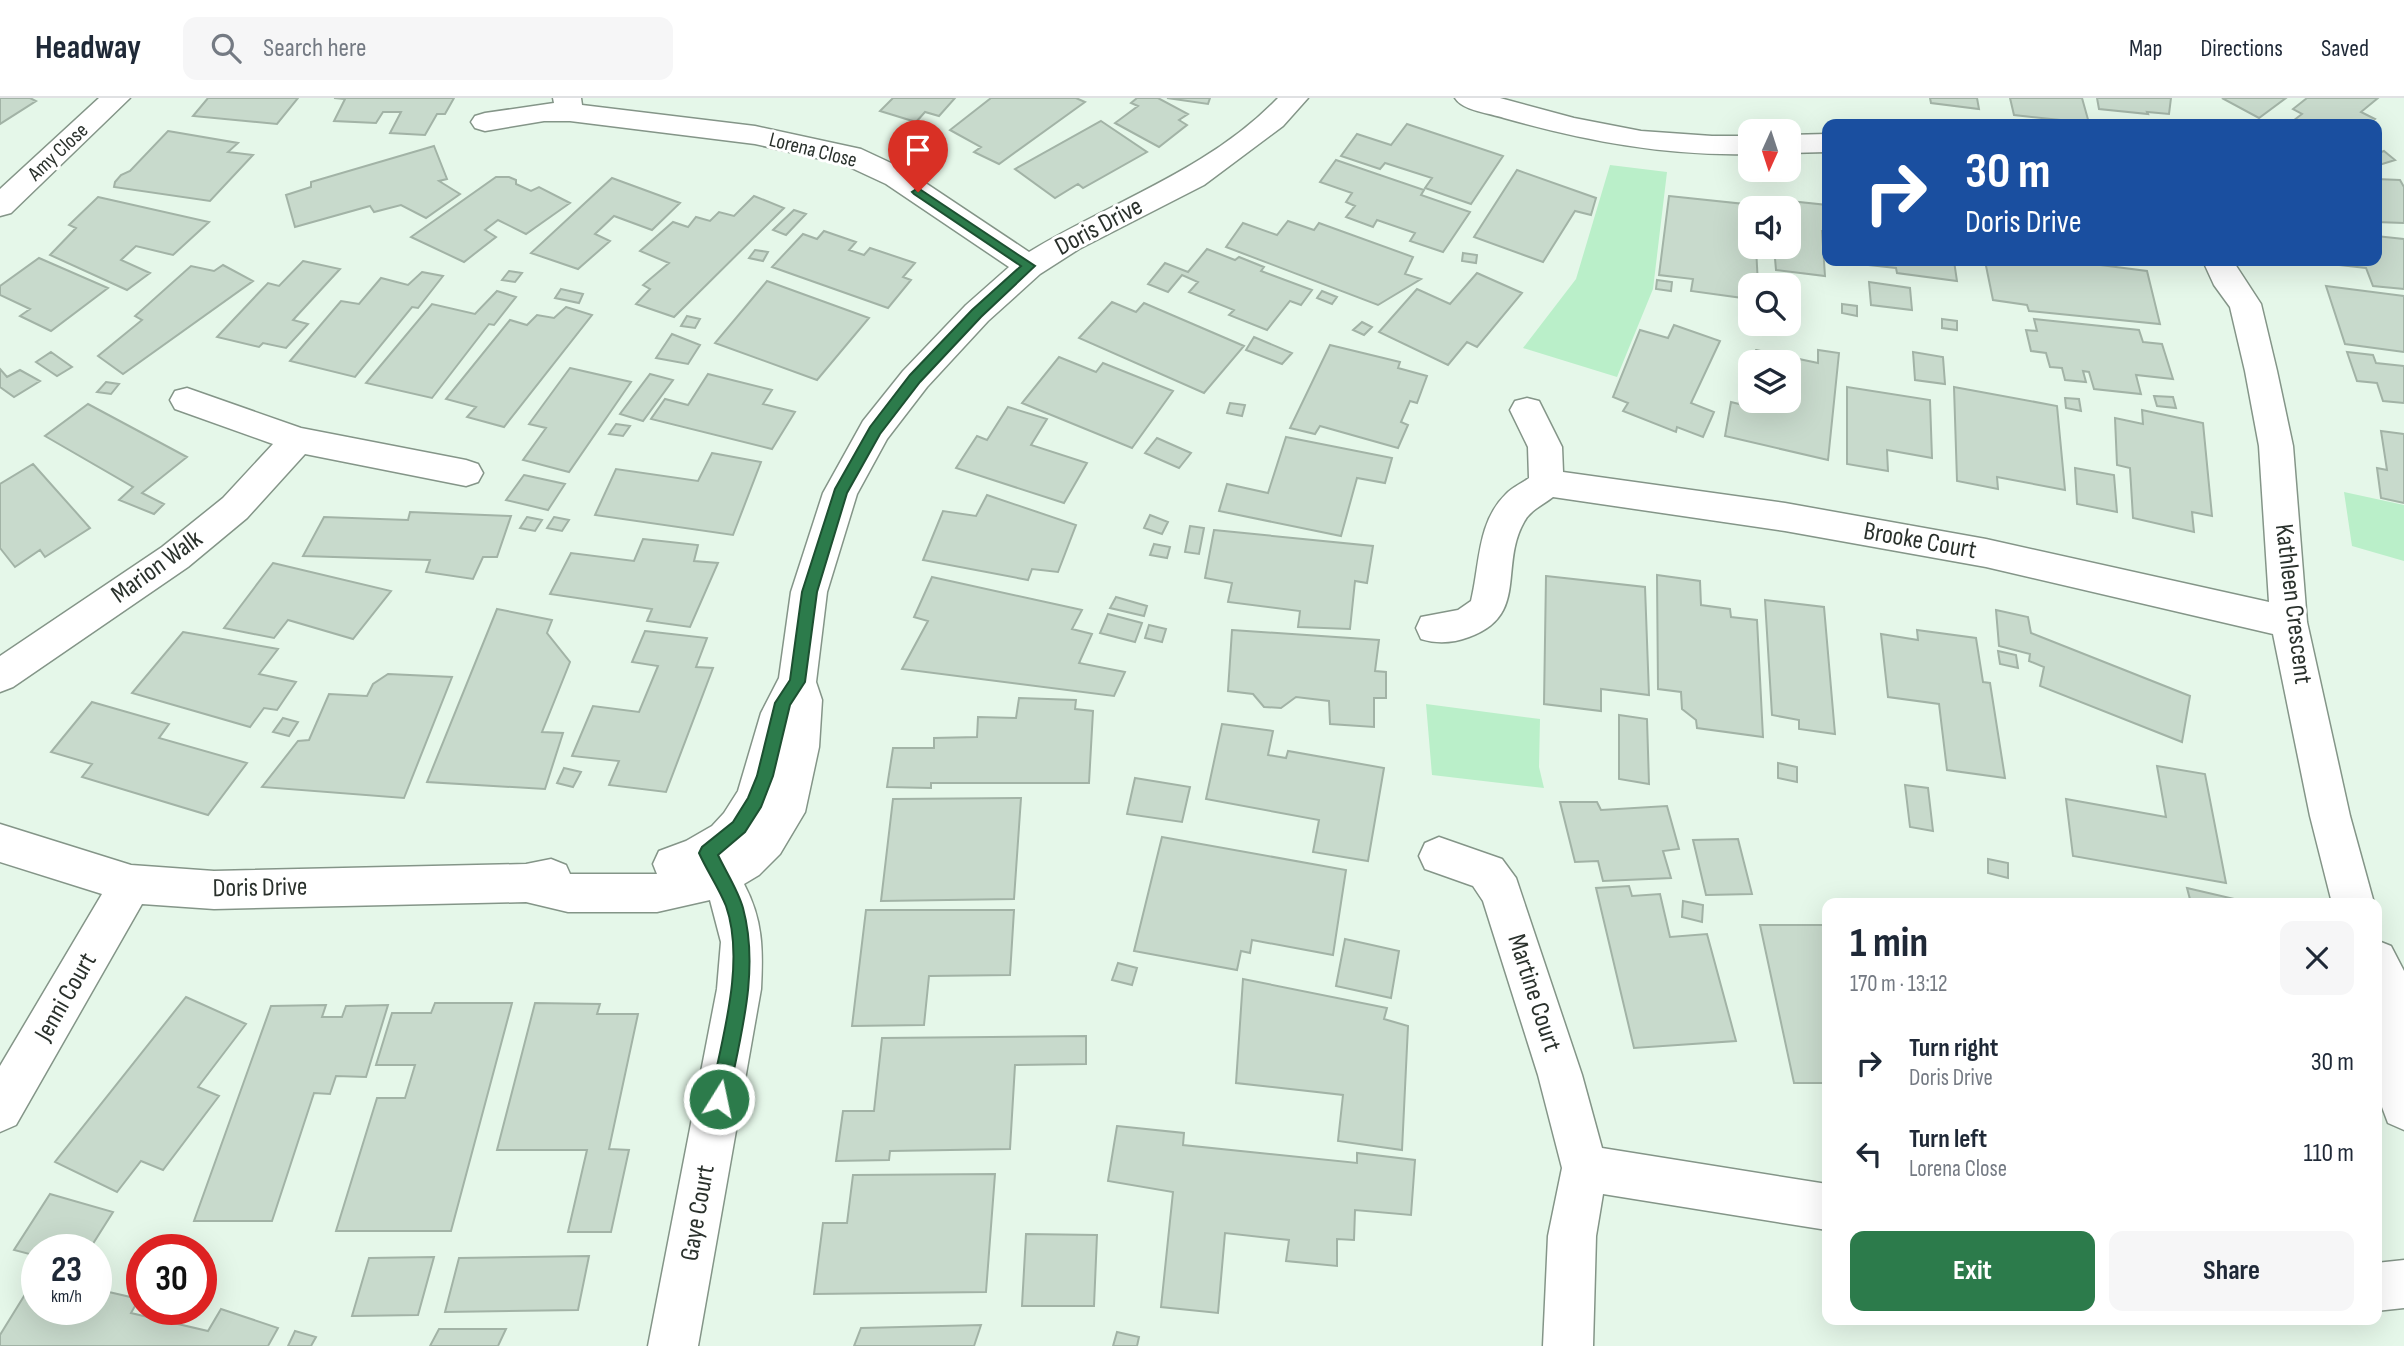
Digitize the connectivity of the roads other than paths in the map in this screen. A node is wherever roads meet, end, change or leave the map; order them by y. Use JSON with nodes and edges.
{"nodes":[{"id":1,"x":116,"y":98,"type":"edge"},
{"id":2,"x":1294,"y":98,"type":"edge"},
{"id":3,"x":1469,"y":98,"type":"edge"},
{"id":4,"x":568,"y":105,"type":"edge"},
{"id":5,"x":485,"y":122,"type":"dead end"},
{"id":6,"x":1822,"y":143,"type":"edge"},
{"id":7,"x":1801,"y":144,"type":"edge"},
{"id":8,"x":1738,"y":145,"type":"edge"},
{"id":9,"x":0,"y":206,"type":"edge"},
{"id":10,"x":1029,"y":266,"type":"junction"},
{"id":11,"x":2220,"y":266,"type":"edge"},
{"id":12,"x":2246,"y":266,"type":"edge"},
{"id":13,"x":2245,"y":304,"type":"junction"},
{"id":14,"x":187,"y":400,"type":"dead end"},
{"id":15,"x":1527,"y":410,"type":"dead end"},
{"id":16,"x":298,"y":440,"type":"junction"},
{"id":17,"x":466,"y":473,"type":"dead end"},
{"id":18,"x":1546,"y":483,"type":"junction"},
{"id":19,"x":2289,"y":622,"type":"junction"},
{"id":20,"x":1434,"y":628,"type":"dead end"},
{"id":21,"x":0,"y":676,"type":"edge"},
{"id":22,"x":0,"y":843,"type":"edge"},
{"id":23,"x":1439,"y":856,"type":"dead end"},
{"id":24,"x":713,"y":864,"type":"junction"},
{"id":25,"x":131,"y":884,"type":"junction"},
{"id":26,"x":2352,"y":898,"type":"edge"},
{"id":27,"x":2382,"y":972,"type":"edge"},
{"id":28,"x":2404,"y":1016,"type":"edge"},
{"id":29,"x":2382,"y":1026,"type":"edge"},
{"id":30,"x":2404,"y":1107,"type":"edge"},
{"id":31,"x":0,"y":1109,"type":"edge"},
{"id":32,"x":1585,"y":1168,"type":"junction"},
{"id":33,"x":1822,"y":1206,"type":"edge"},
{"id":34,"x":2404,"y":1284,"type":"edge"},
{"id":35,"x":2382,"y":1286,"type":"edge"},
{"id":36,"x":673,"y":1346,"type":"edge"},
{"id":37,"x":1568,"y":1346,"type":"edge"}],
"edges":[{"from":1,"to":9,"type":"street","name":"Amy Close"},
{"from":2,"to":10,"type":"street","name":"Doris Drive"},
{"from":3,"to":8,"type":"street"},
{"from":4,"to":5,"type":"street","name":"Lorena Close"},
{"from":4,"to":10,"type":"street","name":"Lorena Close"},
{"from":6,"to":7,"type":"street"},
{"from":10,"to":24,"type":"street","name":"Doris Drive"},
{"from":11,"to":13,"type":"street","name":"Kathleen Crescent"},
{"from":12,"to":13,"type":"street","name":"Kathleen Crescent"},
{"from":13,"to":19,"type":"street","name":"Kathleen Crescent"},
{"from":14,"to":16,"type":"street"},
{"from":15,"to":18,"type":"street"},
{"from":16,"to":17,"type":"street"},
{"from":16,"to":21,"type":"street","name":"Marion Walk"},
{"from":18,"to":19,"type":"street","name":"Brooke Court"},
{"from":18,"to":20,"type":"street"},
{"from":19,"to":26,"type":"street","name":"Kathleen Crescent"},
{"from":22,"to":25,"type":"street","name":"Doris Drive"},
{"from":23,"to":32,"type":"street","name":"Martine Court"},
{"from":24,"to":25,"type":"street","name":"Doris Drive"},
{"from":24,"to":36,"type":"street","name":"Gaye Court"},
{"from":25,"to":31,"type":"street","name":"Jenni Court"},
{"from":27,"to":28,"type":"street"},
{"from":29,"to":30,"type":"street"},
{"from":32,"to":33,"type":"street"},
{"from":32,"to":37,"type":"street","name":"Martine Court"},
{"from":34,"to":35,"type":"street"}]}
